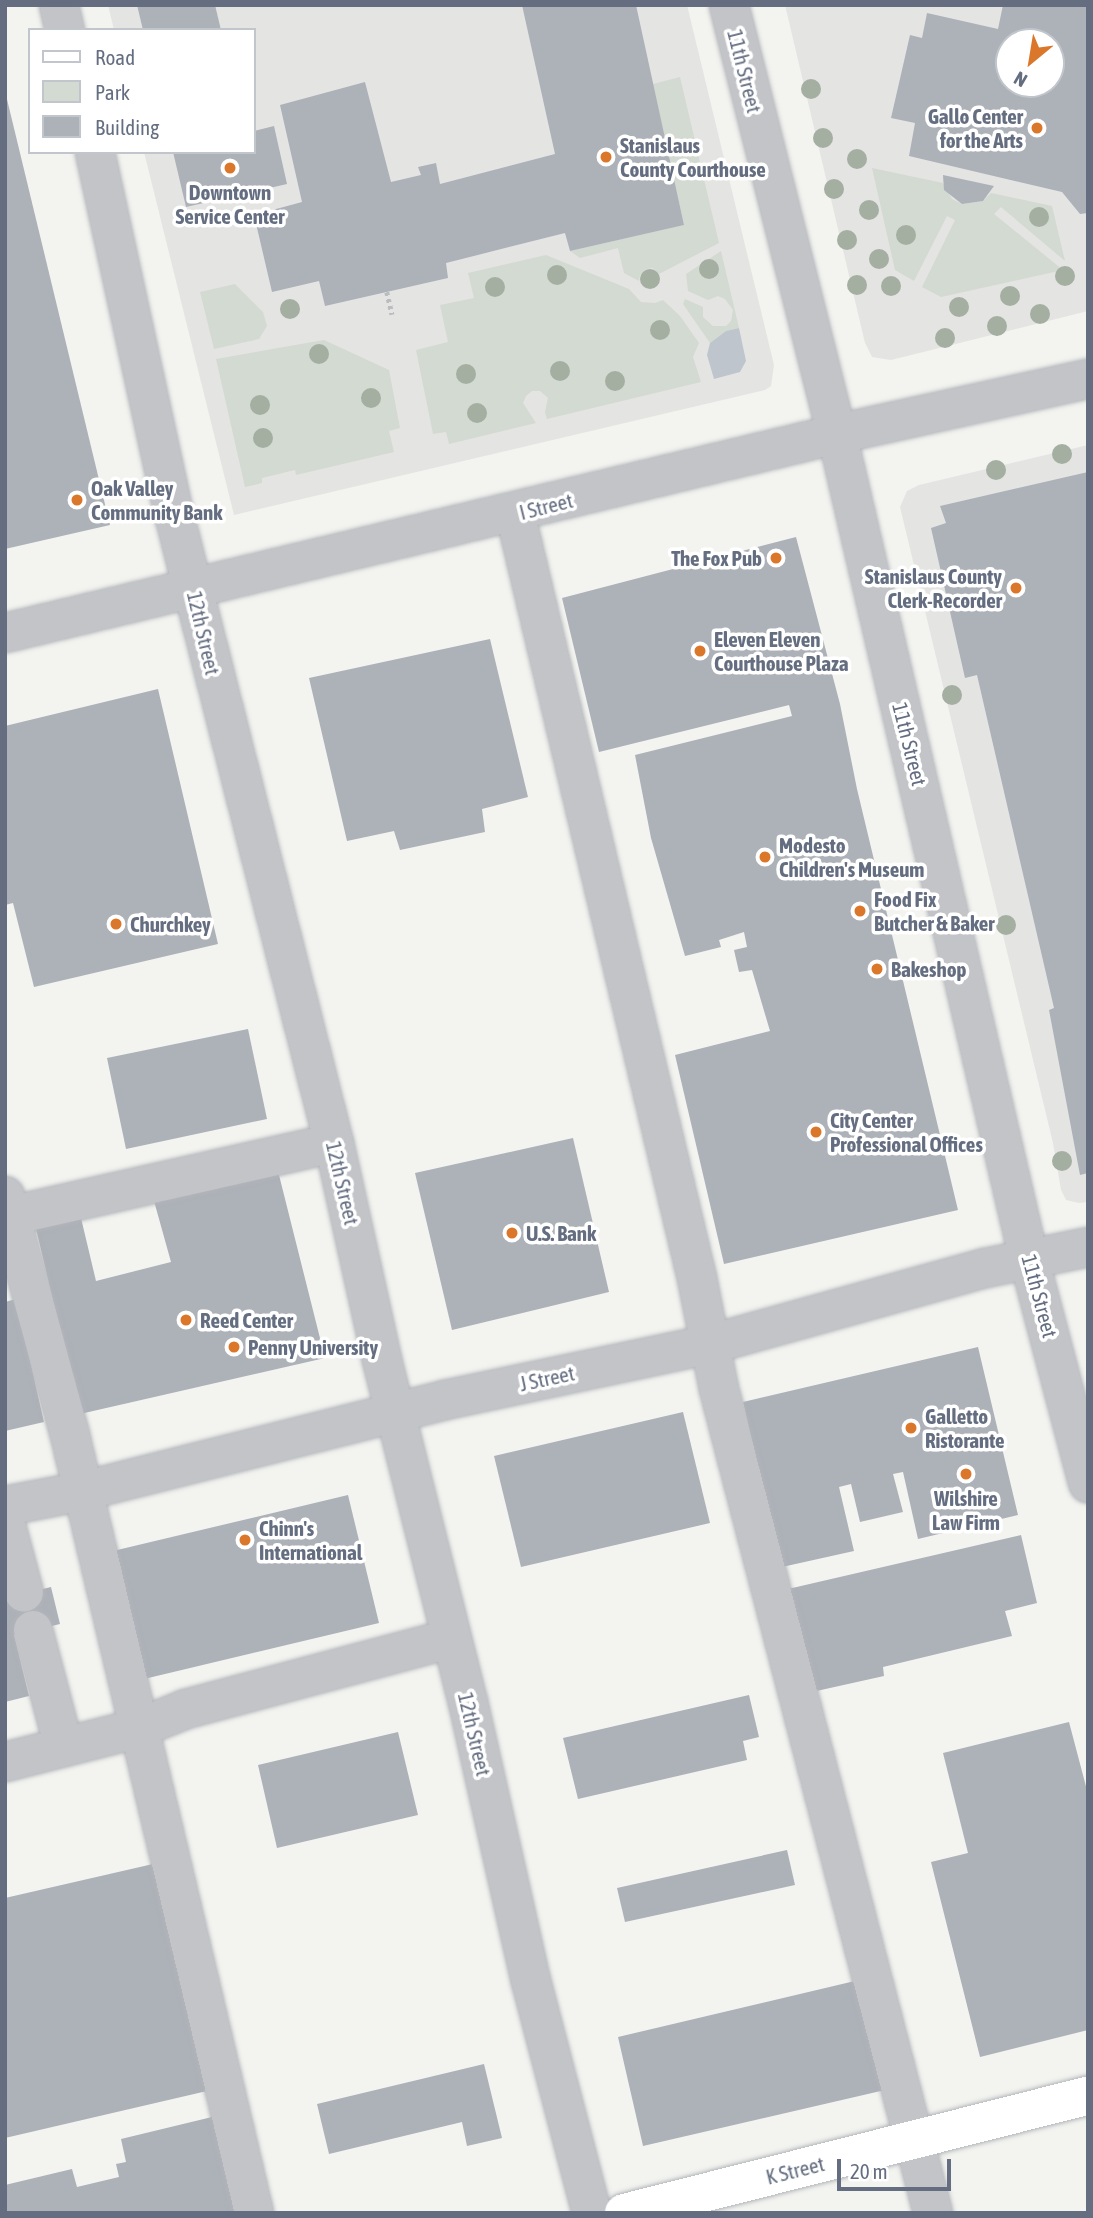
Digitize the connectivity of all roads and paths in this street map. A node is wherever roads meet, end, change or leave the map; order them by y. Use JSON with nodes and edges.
{"nodes":[{"id":1,"x":59,"y":5,"type":"edge"},
{"id":2,"x":729,"y":5,"type":"edge"},
{"id":3,"x":65,"y":28,"type":"edge"},
{"id":4,"x":95,"y":154,"type":"edge"},
{"id":5,"x":387,"y":292,"type":"dead end"},
{"id":6,"x":393,"y":314,"type":"dead end"},
{"id":7,"x":1088,"y":379,"type":"edge"},
{"id":8,"x":836,"y":435,"type":"junction"},
{"id":9,"x":515,"y":513,"type":"junction"},
{"id":10,"x":194,"y":589,"type":"junction"},
{"id":11,"x":5,"y":633,"type":"edge"},
{"id":12,"x":334,"y":1143,"type":"junction"},
{"id":13,"x":8,"y":1206,"type":"edge"},
{"id":14,"x":1088,"y":1247,"type":"edge"},
{"id":15,"x":12,"y":1255,"type":"edge"},
{"id":16,"x":1029,"y":1259,"type":"junction"},
{"id":17,"x":711,"y":1344,"type":"junction"},
{"id":18,"x":396,"y":1413,"type":"junction"},
{"id":19,"x":1088,"y":1483,"type":"edge"},
{"id":20,"x":83,"y":1491,"type":"junction"},
{"id":21,"x":5,"y":1506,"type":"edge"},
{"id":22,"x":5,"y":1522,"type":"edge"},
{"id":23,"x":24,"y":1593,"type":"dead end"},
{"id":24,"x":33,"y":1630,"type":"dead end"},
{"id":25,"x":450,"y":1639,"type":"junction"},
{"id":26,"x":139,"y":1728,"type":"junction"},
{"id":27,"x":64,"y":1747,"type":"junction"},
{"id":28,"x":5,"y":1762,"type":"edge"},
{"id":29,"x":1088,"y":2096,"type":"edge"},
{"id":30,"x":916,"y":2139,"type":"junction"},
{"id":31,"x":254,"y":2213,"type":"edge"},
{"id":32,"x":592,"y":2213,"type":"edge"},
{"id":33,"x":624,"y":2213,"type":"edge"},
{"id":34,"x":933,"y":2213,"type":"edge"}],
"edges":[{"from":1,"to":3,"type":"street"},
{"from":2,"to":8,"type":"street","name":"11th Street"},
{"from":4,"to":10,"type":"street","name":"12th Street"},
{"from":5,"to":6,"type":"path"},
{"from":7,"to":8,"type":"street","name":"I Street"},
{"from":8,"to":9,"type":"street","name":"I Street"},
{"from":8,"to":16,"type":"street","name":"11th Street"},
{"from":9,"to":10,"type":"street","name":"I Street"},
{"from":9,"to":17,"type":"street"},
{"from":10,"to":11,"type":"street","name":"I Street"},
{"from":10,"to":12,"type":"street","name":"12th Street"},
{"from":12,"to":13,"type":"street"},
{"from":12,"to":18,"type":"street","name":"12th Street"},
{"from":13,"to":15,"type":"street"},
{"from":14,"to":16,"type":"street","name":"J Street"},
{"from":15,"to":20,"type":"street"},
{"from":16,"to":17,"type":"street","name":"J Street"},
{"from":16,"to":19,"type":"street","name":"11th Street"},
{"from":17,"to":18,"type":"street","name":"J Street"},
{"from":17,"to":30,"type":"street"},
{"from":18,"to":20,"type":"street","name":"J Street"},
{"from":18,"to":25,"type":"street","name":"12th Street"},
{"from":20,"to":21,"type":"street","name":"J Street"},
{"from":20,"to":26,"type":"street"},
{"from":22,"to":23,"type":"street"},
{"from":24,"to":27,"type":"street"},
{"from":25,"to":26,"type":"street"},
{"from":25,"to":32,"type":"street","name":"12th Street"},
{"from":26,"to":27,"type":"street"},
{"from":26,"to":31,"type":"street"},
{"from":27,"to":28,"type":"street"},
{"from":29,"to":30,"type":"main road","name":"K Street"},
{"from":30,"to":33,"type":"main road","name":"K Street"},
{"from":30,"to":34,"type":"street"}]}
